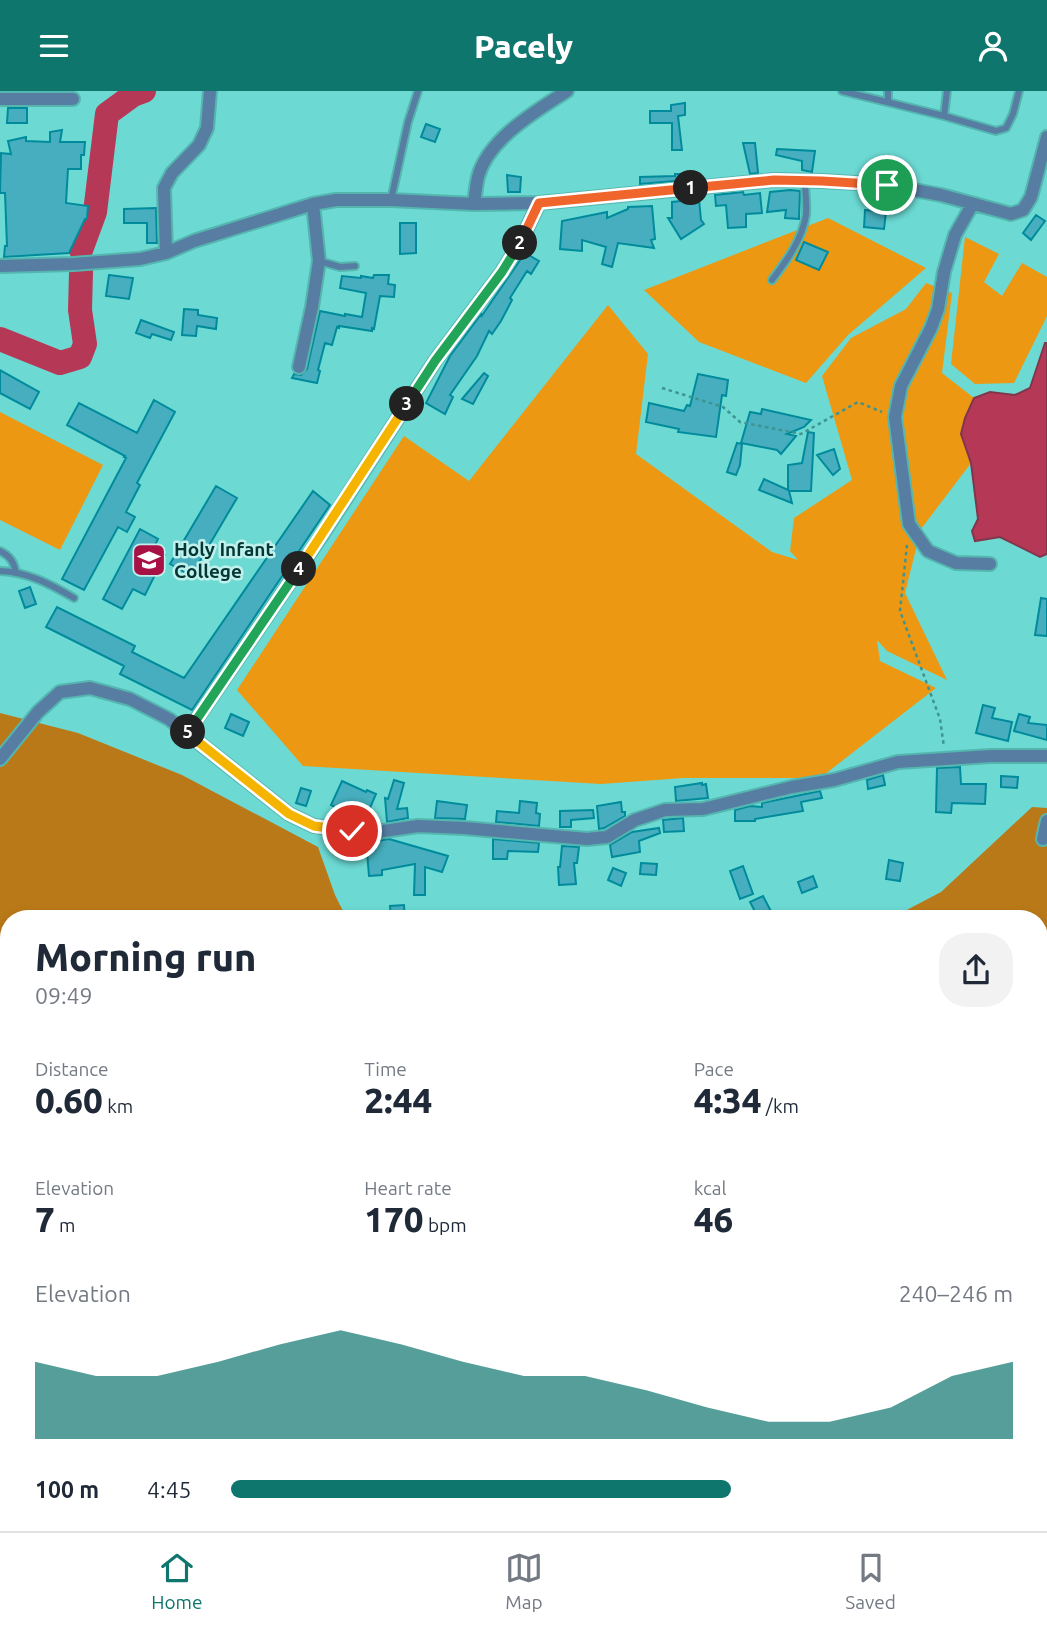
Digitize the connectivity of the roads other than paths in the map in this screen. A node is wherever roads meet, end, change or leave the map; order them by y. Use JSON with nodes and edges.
{"nodes":[{"id":1,"x":210,"y":91,"type":"edge"},
{"id":2,"x":418,"y":91,"type":"edge"},
{"id":3,"x":567,"y":91,"type":"edge"},
{"id":4,"x":842,"y":91,"type":"edge"},
{"id":5,"x":888,"y":91,"type":"edge"},
{"id":6,"x":947,"y":91,"type":"edge"},
{"id":7,"x":1019,"y":91,"type":"edge"},
{"id":8,"x":0,"y":99,"type":"edge"},
{"id":9,"x":73,"y":99,"type":"dead end"},
{"id":10,"x":888,"y":102,"type":"junction"},
{"id":11,"x":944,"y":116,"type":"junction"},
{"id":12,"x":1047,"y":137,"type":"edge"},
{"id":13,"x":805,"y":181,"type":"junction"},
{"id":14,"x":391,"y":200,"type":"junction"},
{"id":15,"x":539,"y":203,"type":"junction"},
{"id":16,"x":313,"y":204,"type":"junction"},
{"id":17,"x":474,"y":204,"type":"junction"},
{"id":18,"x":972,"y":205,"type":"junction"},
{"id":19,"x":166,"y":253,"type":"junction"},
{"id":20,"x":319,"y":261,"type":"junction"},
{"id":21,"x":0,"y":266,"type":"edge"},
{"id":22,"x":355,"y":266,"type":"dead end"},
{"id":23,"x":772,"y":280,"type":"dead end"},
{"id":24,"x":299,"y":367,"type":"dead end"},
{"id":25,"x":0,"y":551,"type":"edge"},
{"id":26,"x":990,"y":564,"type":"dead end"},
{"id":27,"x":0,"y":571,"type":"edge"},
{"id":28,"x":16,"y":573,"type":"junction"},
{"id":29,"x":74,"y":598,"type":"dead end"},
{"id":30,"x":187,"y":733,"type":"junction"},
{"id":31,"x":1047,"y":755,"type":"edge"},
{"id":32,"x":0,"y":759,"type":"edge"},
{"id":33,"x":1047,"y":821,"type":"edge"},
{"id":34,"x":1042,"y":839,"type":"dead end"}],
"edges":[{"from":1,"to":19,"type":"street"},
{"from":2,"to":14,"type":"lane"},
{"from":3,"to":17,"type":"street"},
{"from":4,"to":10,"type":"lane"},
{"from":5,"to":10,"type":"lane"},
{"from":6,"to":11,"type":"lane"},
{"from":7,"to":11,"type":"lane"},
{"from":8,"to":9,"type":"street"},
{"from":10,"to":11,"type":"lane"},
{"from":12,"to":18,"type":"street"},
{"from":13,"to":15,"type":"street"},
{"from":13,"to":18,"type":"street"},
{"from":13,"to":23,"type":"lane"},
{"from":14,"to":16,"type":"street"},
{"from":14,"to":17,"type":"street"},
{"from":15,"to":17,"type":"street"},
{"from":15,"to":30,"type":"street"},
{"from":16,"to":19,"type":"street"},
{"from":16,"to":20,"type":"street"},
{"from":18,"to":26,"type":"street"},
{"from":19,"to":21,"type":"street"},
{"from":20,"to":22,"type":"lane"},
{"from":20,"to":24,"type":"street"},
{"from":25,"to":28,"type":"lane"},
{"from":27,"to":28,"type":"lane"},
{"from":28,"to":29,"type":"lane"},
{"from":30,"to":31,"type":"street"},
{"from":30,"to":32,"type":"street"},
{"from":33,"to":34,"type":"street"}]}
